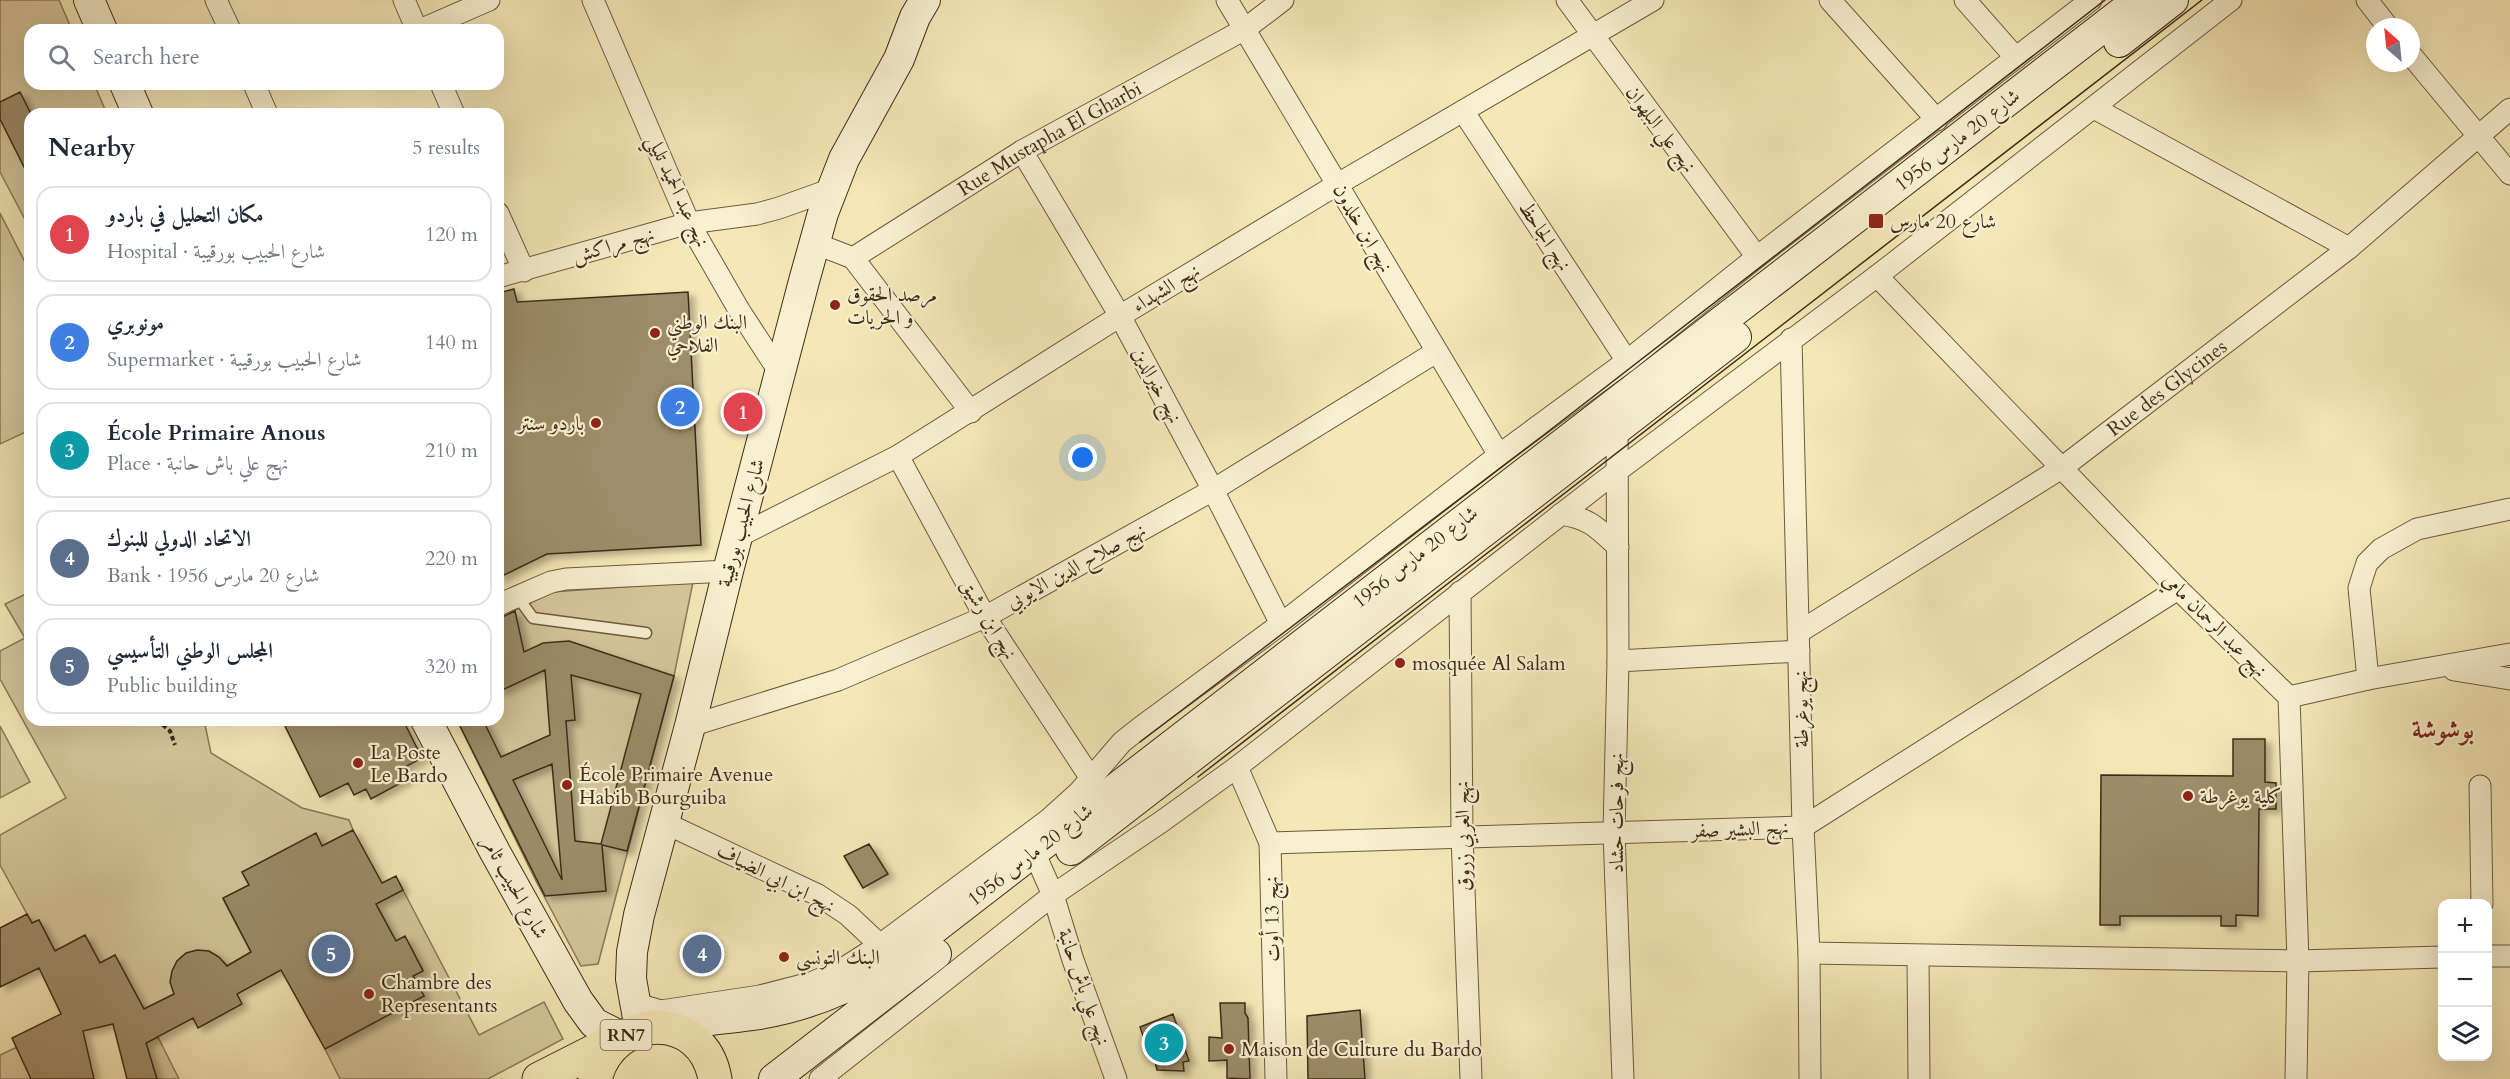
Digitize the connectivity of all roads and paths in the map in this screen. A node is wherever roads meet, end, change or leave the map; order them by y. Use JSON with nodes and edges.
{"nodes":[{"id":1,"x":90,"y":0,"type":"edge"},
{"id":2,"x":216,"y":0,"type":"edge"},
{"id":3,"x":404,"y":0,"type":"edge"},
{"id":4,"x":489,"y":0,"type":"edge"},
{"id":5,"x":593,"y":0,"type":"edge"},
{"id":6,"x":925,"y":0,"type":"edge"},
{"id":7,"x":1227,"y":0,"type":"edge"},
{"id":8,"x":1283,"y":0,"type":"edge"},
{"id":9,"x":1567,"y":0,"type":"edge"},
{"id":10,"x":1653,"y":0,"type":"edge"},
{"id":11,"x":1830,"y":0,"type":"edge"},
{"id":12,"x":1965,"y":0,"type":"edge"},
{"id":13,"x":2091,"y":0,"type":"edge"},
{"id":14,"x":2138,"y":0,"type":"edge"},
{"id":15,"x":2173,"y":0,"type":"edge"},
{"id":16,"x":2231,"y":0,"type":"edge"},
{"id":17,"x":2367,"y":0,"type":"edge"},
{"id":18,"x":2381,"y":18,"type":"edge"},
{"id":19,"x":100,"y":24,"type":"edge"},
{"id":20,"x":227,"y":24,"type":"edge"},
{"id":21,"x":416,"y":24,"type":"edge"},
{"id":22,"x":433,"y":24,"type":"edge"},
{"id":23,"x":1245,"y":29,"type":"junction"},
{"id":24,"x":1592,"y":36,"type":"junction"},
{"id":25,"x":2016,"y":58,"type":"junction"},
{"id":26,"x":2420,"y":66,"type":"edge"},
{"id":27,"x":128,"y":90,"type":"edge"},
{"id":28,"x":257,"y":90,"type":"edge"},
{"id":29,"x":444,"y":90,"type":"edge"},
{"id":30,"x":135,"y":108,"type":"edge"},
{"id":31,"x":264,"y":108,"type":"edge"},
{"id":32,"x":451,"y":108,"type":"edge"},
{"id":33,"x":2094,"y":108,"type":"junction"},
{"id":34,"x":2510,"y":109,"type":"edge"},
{"id":35,"x":1463,"y":111,"type":"junction"},
{"id":36,"x":1936,"y":120,"type":"junction"},
{"id":37,"x":2478,"y":137,"type":"junction"},
{"id":38,"x":1022,"y":151,"type":"junction"},
{"id":39,"x":2510,"y":174,"type":"edge"},
{"id":40,"x":1338,"y":184,"type":"junction"},
{"id":41,"x":832,"y":189,"type":"junction"},
{"id":42,"x":689,"y":223,"type":"junction"},
{"id":43,"x":504,"y":226,"type":"edge"},
{"id":44,"x":814,"y":243,"type":"junction"},
{"id":45,"x":2349,"y":248,"type":"junction"},
{"id":46,"x":1756,"y":257,"type":"junction"},
{"id":47,"x":853,"y":258,"type":"junction"},
{"id":48,"x":524,"y":271,"type":"junction"},
{"id":49,"x":504,"y":276,"type":"edge"},
{"id":50,"x":1878,"y":276,"type":"junction"},
{"id":51,"x":1766,"y":301,"type":"junction"},
{"id":52,"x":1120,"y":316,"type":"junction"},
{"id":53,"x":1791,"y":339,"type":"junction"},
{"id":54,"x":1436,"y":352,"type":"junction"},
{"id":55,"x":1627,"y":361,"type":"junction"},
{"id":56,"x":780,"y":373,"type":"junction"},
{"id":57,"x":971,"y":412,"type":"junction"},
{"id":58,"x":1616,"y":414,"type":"junction"},
{"id":59,"x":1499,"y":455,"type":"junction"},
{"id":60,"x":898,"y":456,"type":"junction"},
{"id":61,"x":2063,"y":468,"type":"junction"},
{"id":62,"x":1616,"y":472,"type":"junction"},
{"id":63,"x":1214,"y":490,"type":"junction"},
{"id":64,"x":2510,"y":509,"type":"edge"},
{"id":65,"x":1561,"y":514,"type":"junction"},
{"id":66,"x":739,"y":536,"type":"junction"},
{"id":67,"x":1618,"y":547,"type":"junction"},
{"id":68,"x":728,"y":571,"type":"junction"},
{"id":69,"x":2178,"y":589,"type":"junction"},
{"id":70,"x":1460,"y":592,"type":"junction"},
{"id":71,"x":517,"y":596,"type":"junction"},
{"id":72,"x":504,"y":603,"type":"edge"},
{"id":73,"x":985,"y":617,"type":"junction"},
{"id":74,"x":1281,"y":624,"type":"junction"},
{"id":75,"x":646,"y":633,"type":"dead end"},
{"id":76,"x":1799,"y":641,"type":"junction"},
{"id":77,"x":2510,"y":654,"type":"edge"},
{"id":78,"x":1618,"y":661,"type":"junction"},
{"id":79,"x":2441,"y":668,"type":"junction"},
{"id":80,"x":2368,"y":679,"type":"junction"},
{"id":81,"x":2510,"y":679,"type":"edge"},
{"id":82,"x":2289,"y":697,"type":"junction"},
{"id":83,"x":164,"y":726,"type":"edge"},
{"id":84,"x":429,"y":726,"type":"edge"},
{"id":85,"x":690,"y":726,"type":"junction"},
{"id":86,"x":175,"y":745,"type":"dead end"},
{"id":87,"x":1237,"y":766,"type":"junction"},
{"id":88,"x":1090,"y":777,"type":"junction"},
{"id":89,"x":2480,"y":786,"type":"dead end"},
{"id":90,"x":665,"y":823,"type":"junction"},
{"id":91,"x":1803,"y":827,"type":"junction"},
{"id":92,"x":1614,"y":832,"type":"junction"},
{"id":93,"x":1462,"y":836,"type":"junction"},
{"id":94,"x":1270,"y":843,"type":"junction"},
{"id":95,"x":1038,"y":877,"type":"junction"},
{"id":96,"x":2482,"y":899,"type":"edge"},
{"id":97,"x":880,"y":945,"type":"junction"},
{"id":98,"x":1809,"y":953,"type":"junction"},
{"id":99,"x":1918,"y":956,"type":"junction"},
{"id":100,"x":2492,"y":956,"type":"edge"},
{"id":101,"x":2510,"y":956,"type":"edge"},
{"id":102,"x":2438,"y":957,"type":"edge"},
{"id":103,"x":2298,"y":962,"type":"junction"},
{"id":104,"x":637,"y":1024,"type":"junction"},
{"id":105,"x":718,"y":1073,"type":"edge"},
{"id":106,"x":539,"y":1079,"type":"edge"},
{"id":107,"x":595,"y":1079,"type":"edge"},
{"id":108,"x":774,"y":1079,"type":"edge"},
{"id":109,"x":820,"y":1079,"type":"edge"},
{"id":110,"x":1116,"y":1079,"type":"edge"},
{"id":111,"x":1276,"y":1079,"type":"edge"},
{"id":112,"x":1471,"y":1079,"type":"edge"},
{"id":113,"x":1623,"y":1079,"type":"edge"},
{"id":114,"x":1810,"y":1079,"type":"edge"},
{"id":115,"x":1919,"y":1079,"type":"edge"},
{"id":116,"x":2296,"y":1079,"type":"edge"}],
"edges":[{"from":1,"to":19,"type":"main road"},
{"from":2,"to":20,"type":"street"},
{"from":3,"to":21,"type":"street"},
{"from":4,"to":22,"type":"street"},
{"from":5,"to":42,"type":"street","name":"نهج عبد الحميد تليلي"},
{"from":6,"to":41,"type":"main road","name":"شارع الحبيب بورقيبة"},
{"from":7,"to":23,"type":"street","name":"نهج ابن خلدون"},
{"from":8,"to":23,"type":"street","name":"Rue Mustapha El Gharbi"},
{"from":9,"to":24,"type":"street","name":"نهج علي البلهوان"},
{"from":10,"to":24,"type":"street","name":"نهج الشهداء"},
{"from":11,"to":36,"type":"street"},
{"from":12,"to":25,"type":"street"},
{"from":13,"to":25,"type":"street","name":"شارع 20 مارس 1956"},
{"from":14,"to":51,"type":"main road","name":"شارع 20 مارس 1956"},
{"from":15,"to":51,"type":"main road","name":"شارع 20 مارس 1956"},
{"from":16,"to":33,"type":"street","name":"شارع 20 مارس 1956"},
{"from":17,"to":18,"type":"street"},
{"from":23,"to":38,"type":"street","name":"Rue Mustapha El Gharbi"},
{"from":23,"to":40,"type":"street","name":"نهج ابن خلدون"},
{"from":24,"to":35,"type":"street","name":"نهج الشهداء"},
{"from":24,"to":46,"type":"street","name":"نهج علي البلهوان"},
{"from":25,"to":36,"type":"street","name":"شارع 20 مارس 1956"},
{"from":26,"to":37,"type":"street"},
{"from":27,"to":30,"type":"main road"},
{"from":28,"to":31,"type":"street"},
{"from":29,"to":32,"type":"street"},
{"from":33,"to":45,"type":"street"},
{"from":33,"to":50,"type":"street","name":"شارع 20 مارس 1956"},
{"from":34,"to":37,"type":"street","name":"Rue des Glycines"},
{"from":35,"to":40,"type":"street","name":"نهج الشهداء"},
{"from":35,"to":55,"type":"street","name":"نهج الجاحظ"},
{"from":36,"to":46,"type":"street","name":"شارع 20 مارس 1956"},
{"from":37,"to":39,"type":"street"},
{"from":37,"to":45,"type":"street","name":"Rue des Glycines"},
{"from":38,"to":47,"type":"street","name":"Rue Mustapha El Gharbi"},
{"from":38,"to":52,"type":"street","name":"نهج خيرالدين"},
{"from":40,"to":52,"type":"street","name":"نهج الشهداء"},
{"from":40,"to":54,"type":"street","name":"نهج ابن خلدون"},
{"from":41,"to":42,"type":"street","name":"نهج مراكش"},
{"from":41,"to":44,"type":"main road","name":"شارع الحبيب بورقيبة"},
{"from":42,"to":48,"type":"street","name":"نهج مراكش"},
{"from":42,"to":56,"type":"street","name":"نهج عبد الحميد تليلي"},
{"from":43,"to":48,"type":"street"},
{"from":44,"to":47,"type":"street"},
{"from":44,"to":56,"type":"main road","name":"شارع الحبيب بورقيبة"},
{"from":45,"to":61,"type":"street","name":"Rue des Glycines"},
{"from":46,"to":55,"type":"street","name":"شارع 20 مارس 1956"},
{"from":47,"to":57,"type":"street"},
{"from":48,"to":49,"type":"street","name":"نهج مراكش"},
{"from":50,"to":53,"type":"street","name":"شارع 20 مارس 1956"},
{"from":50,"to":61,"type":"street","name":"نهج عبد الرحمان مامي"},
{"from":51,"to":58,"type":"main road","name":"شارع 20 مارس 1956"},
{"from":52,"to":57,"type":"street","name":"نهج الشهداء"},
{"from":52,"to":63,"type":"street","name":"نهج خيرالدين"},
{"from":53,"to":62,"type":"street","name":"شارع 20 مارس 1956"},
{"from":53,"to":76,"type":"street","name":"نهج يوغرطة"},
{"from":54,"to":59,"type":"street","name":"نهج ابن خلدون"},
{"from":54,"to":63,"type":"street","name":"نهج صلاح الدين الايوبي"},
{"from":55,"to":59,"type":"street","name":"شارع 20 مارس 1956"},
{"from":56,"to":66,"type":"main road","name":"شارع الحبيب بورقيبة"},
{"from":57,"to":60,"type":"street","name":"نهج الشهداء"},
{"from":58,"to":62,"type":"street","name":"نهج فرحات حشاد"},
{"from":58,"to":95,"type":"main road","name":"شارع 20 مارس 1956"},
{"from":59,"to":74,"type":"street","name":"شارع 20 مارس 1956"},
{"from":60,"to":66,"type":"street","name":"نهج الشهداء"},
{"from":60,"to":73,"type":"street","name":"نهج ابن رشيق"},
{"from":61,"to":69,"type":"street","name":"نهج عبد الرحمان مامي"},
{"from":61,"to":76,"type":"street","name":"Rue des Glycines"},
{"from":62,"to":65,"type":"street","name":"شارع 20 مارس 1956"},
{"from":62,"to":67,"type":"street","name":"نهج فرحات حشاد"},
{"from":63,"to":73,"type":"street","name":"نهج صلاح الدين الايوبي"},
{"from":63,"to":74,"type":"street","name":"نهج خيرالدين"},
{"from":64,"to":80,"type":"street"},
{"from":65,"to":67,"type":"street"},
{"from":65,"to":70,"type":"street","name":"شارع 20 مارس 1956"},
{"from":66,"to":68,"type":"main road","name":"شارع الحبيب بورقيبة"},
{"from":67,"to":78,"type":"street","name":"نهج فرحات حشاد"},
{"from":68,"to":71,"type":"street"},
{"from":68,"to":85,"type":"main road","name":"شارع الحبيب بورقيبة"},
{"from":69,"to":82,"type":"street","name":"نهج عبد الرحمان مامي"},
{"from":69,"to":91,"type":"street","name":"نهج البشير صفر"},
{"from":70,"to":87,"type":"street","name":"شارع 20 مارس 1956"},
{"from":70,"to":93,"type":"street","name":"نهج العربي زروق"},
{"from":71,"to":72,"type":"street"},
{"from":71,"to":75,"type":"lane"},
{"from":73,"to":85,"type":"street","name":"نهج صلاح الدين الايوبي"},
{"from":73,"to":88,"type":"street","name":"نهج ابن رشيق"},
{"from":74,"to":88,"type":"street","name":"شارع 20 مارس 1956"},
{"from":76,"to":78,"type":"street","name":"Rue des Glycines"},
{"from":76,"to":91,"type":"street","name":"نهج يوغرطة"},
{"from":77,"to":79,"type":"street"},
{"from":78,"to":92,"type":"street","name":"نهج فرحات حشاد"},
{"from":79,"to":80,"type":"street"},
{"from":79,"to":81,"type":"street"},
{"from":80,"to":82,"type":"street"},
{"from":82,"to":103,"type":"street"},
{"from":83,"to":86,"type":"path"},
{"from":84,"to":104,"type":"main road","name":"شارع الحبيب ثامر"},
{"from":85,"to":90,"type":"main road","name":"شارع الحبيب بورقيبة"},
{"from":87,"to":94,"type":"street","name":"نهج 13 أوت"},
{"from":87,"to":95,"type":"street","name":"شارع 20 مارس 1956"},
{"from":88,"to":97,"type":"street","name":"شارع 20 مارس 1956"},
{"from":89,"to":96,"type":"street"},
{"from":90,"to":97,"type":"street","name":"نهج ابن ابي الضياف"},
{"from":90,"to":104,"type":"main road","name":"شارع الحبيب بورقيبة"},
{"from":91,"to":92,"type":"street","name":"نهج البشير صفر"},
{"from":91,"to":98,"type":"street","name":"نهج يوغرطة"},
{"from":92,"to":93,"type":"street","name":"نهج البشير صفر"},
{"from":92,"to":113,"type":"street","name":"نهج فرحات حشاد"},
{"from":93,"to":94,"type":"street","name":"نهج البشير صفر"},
{"from":93,"to":112,"type":"street","name":"نهج العربي زروق"},
{"from":94,"to":111,"type":"street","name":"نهج 13 أوت"},
{"from":95,"to":104,"type":"main road","name":"شارع 20 مارس 1956"},
{"from":95,"to":108,"type":"main road","name":"شارع 20 مارس 1956"},
{"from":95,"to":109,"type":"street","name":"شارع 20 مارس 1956"},
{"from":95,"to":110,"type":"street","name":"نهج علي باش حانبة"},
{"from":97,"to":104,"type":"street","name":"شارع 20 مارس 1956"},
{"from":98,"to":99,"type":"street"},
{"from":98,"to":114,"type":"street","name":"نهج يوغرطة"},
{"from":99,"to":103,"type":"street"},
{"from":99,"to":115,"type":"street"},
{"from":100,"to":101,"type":"street"},
{"from":102,"to":103,"type":"street"},
{"from":103,"to":116,"type":"street"},
{"from":104,"to":105,"type":"main road","number":"RN7"},
{"from":104,"to":106,"type":"main road","number":"RN7"},
{"from":104,"to":107,"type":"main road","number":"RN7"}]}
